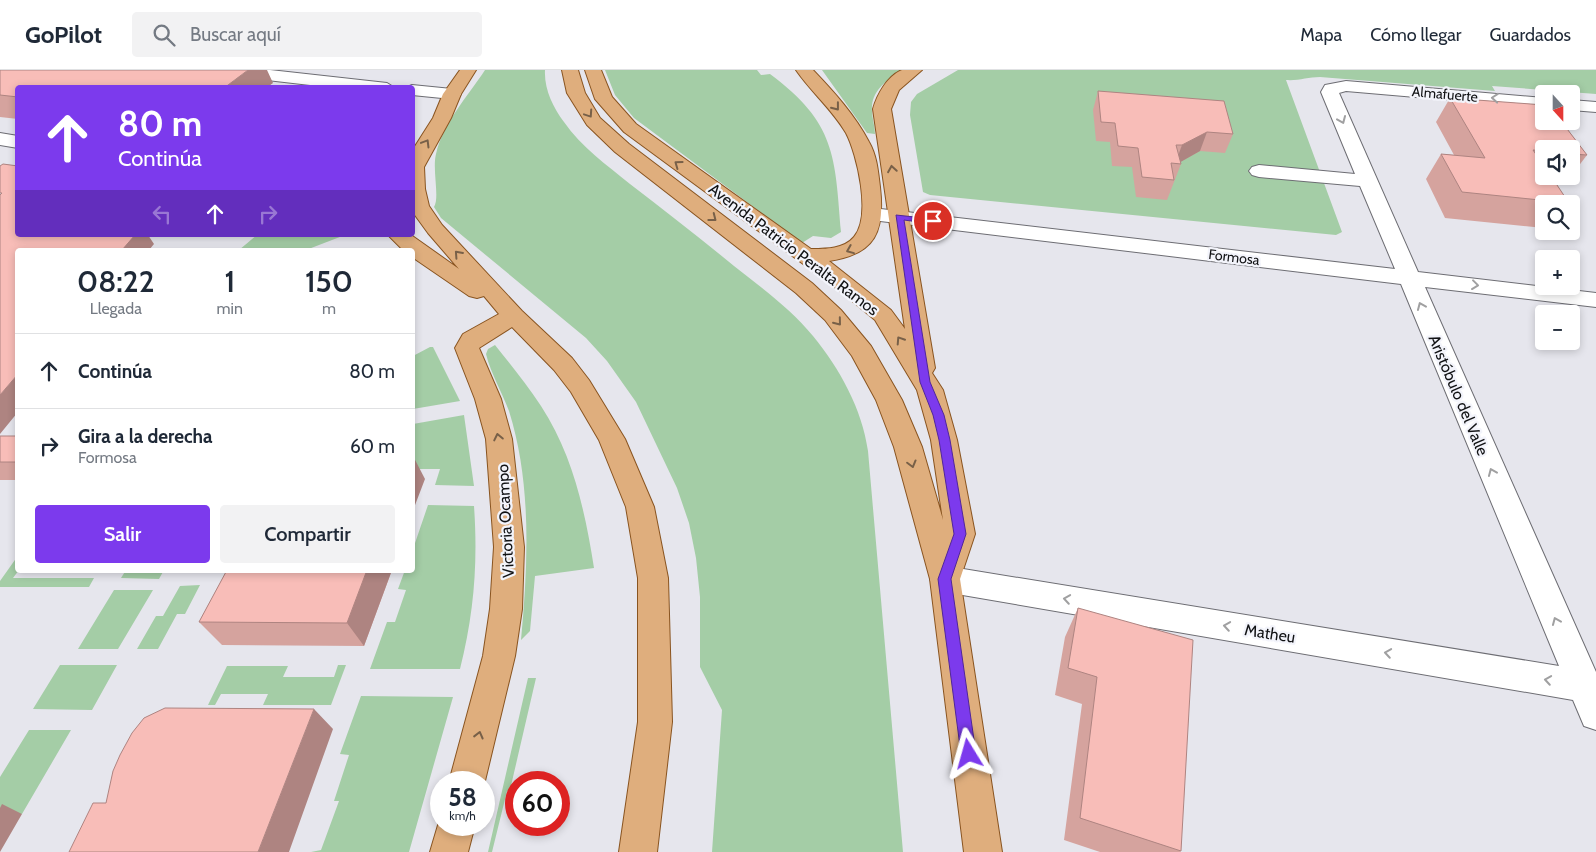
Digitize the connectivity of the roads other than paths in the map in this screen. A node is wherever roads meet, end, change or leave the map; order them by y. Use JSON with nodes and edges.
{"nodes":[{"id":1,"x":224,"y":70,"type":"edge"},
{"id":2,"x":468,"y":70,"type":"edge"},
{"id":3,"x":570,"y":70,"type":"edge"},
{"id":4,"x":593,"y":70,"type":"edge"},
{"id":5,"x":804,"y":70,"type":"edge"},
{"id":6,"x":914,"y":70,"type":"edge"},
{"id":7,"x":302,"y":83,"type":"edge"},
{"id":8,"x":340,"y":85,"type":"edge"},
{"id":9,"x":1346,"y":86,"type":"joint"},
{"id":10,"x":415,"y":90,"type":"edge"},
{"id":11,"x":452,"y":94,"type":"junction"},
{"id":12,"x":1535,"y":102,"type":"edge"},
{"id":13,"x":1580,"y":106,"type":"edge"},
{"id":14,"x":1596,"y":107,"type":"edge"},
{"id":15,"x":415,"y":131,"type":"edge"},
{"id":16,"x":0,"y":139,"type":"edge"},
{"id":17,"x":15,"y":142,"type":"edge"},
{"id":18,"x":415,"y":164,"type":"edge"},
{"id":19,"x":1259,"y":171,"type":"dead end"},
{"id":20,"x":1367,"y":181,"type":"junction"},
{"id":21,"x":415,"y":195,"type":"edge"},
{"id":22,"x":872,"y":214,"type":"junction"},
{"id":23,"x":900,"y":217,"type":"junction"},
{"id":24,"x":402,"y":237,"type":"edge"},
{"id":25,"x":413,"y":248,"type":"edge"},
{"id":26,"x":415,"y":249,"type":"edge"},
{"id":27,"x":804,"y":256,"type":"junction"},
{"id":28,"x":1409,"y":277,"type":"junction"},
{"id":29,"x":1596,"y":300,"type":"edge"},
{"id":30,"x":514,"y":316,"type":"junction"},
{"id":31,"x":925,"y":382,"type":"junction"},
{"id":32,"x":945,"y":579,"type":"junction"},
{"id":33,"x":1590,"y":687,"type":"edge"},
{"id":34,"x":1596,"y":714,"type":"edge"},
{"id":35,"x":470,"y":771,"type":"edge"},
{"id":36,"x":453,"y":836,"type":"edge"},
{"id":37,"x":449,"y":852,"type":"edge"},
{"id":38,"x":638,"y":852,"type":"edge"},
{"id":39,"x":983,"y":852,"type":"edge"}],
"edges":[{"from":1,"to":7,"type":"street"},
{"from":2,"to":11,"type":"main road"},
{"from":3,"to":32,"type":"main road","name":"Avenida Patricio Peralta Ramos","one_way":true},
{"from":27,"to":4,"type":"main road","name":"Avenida Patricio Peralta Ramos","one_way":true},
{"from":5,"to":22,"type":"main road","one_way":true},
{"from":23,"to":6,"type":"main road","one_way":true},
{"from":7,"to":8,"type":"street"},
{"from":12,"to":9,"type":"street","name":"Almafuerte","one_way":true},
{"from":9,"to":20,"type":"street","name":"Aristóbulo del Valle","one_way":true},
{"from":10,"to":11,"type":"street"},
{"from":11,"to":15,"type":"main road"},
{"from":18,"to":11,"type":"main road","one_way":true},
{"from":13,"to":14,"type":"street"},
{"from":16,"to":17,"type":"street"},
{"from":19,"to":20,"type":"street"},
{"from":20,"to":28,"type":"street","name":"Aristóbulo del Valle"},
{"from":30,"to":21,"type":"main road","one_way":true},
{"from":22,"to":23,"type":"street","name":"Formosa"},
{"from":22,"to":27,"type":"main road","one_way":true},
{"from":23,"to":28,"type":"street","name":"Formosa"},
{"from":23,"to":31,"type":"main road"},
{"from":24,"to":25,"type":"main road"},
{"from":26,"to":30,"type":"main road"},
{"from":31,"to":27,"type":"main road","name":"Avenida Patricio Peralta Ramos","one_way":true},
{"from":28,"to":29,"type":"street","name":"Formosa","one_way":true},
{"from":33,"to":28,"type":"street","name":"Aristóbulo del Valle","one_way":true},
{"from":35,"to":30,"type":"main road","name":"Victoria Ocampo","one_way":true},
{"from":30,"to":38,"type":"main road"},
{"from":31,"to":32,"type":"main road","name":"Avenida Patricio Peralta Ramos"},
{"from":33,"to":32,"type":"street","name":"Matheu","one_way":true},
{"from":32,"to":39,"type":"main road","name":"Avenida Patricio Peralta Ramos"},
{"from":33,"to":34,"type":"street","name":"Aristóbulo del Valle"},
{"from":36,"to":37,"type":"main road"}]}
